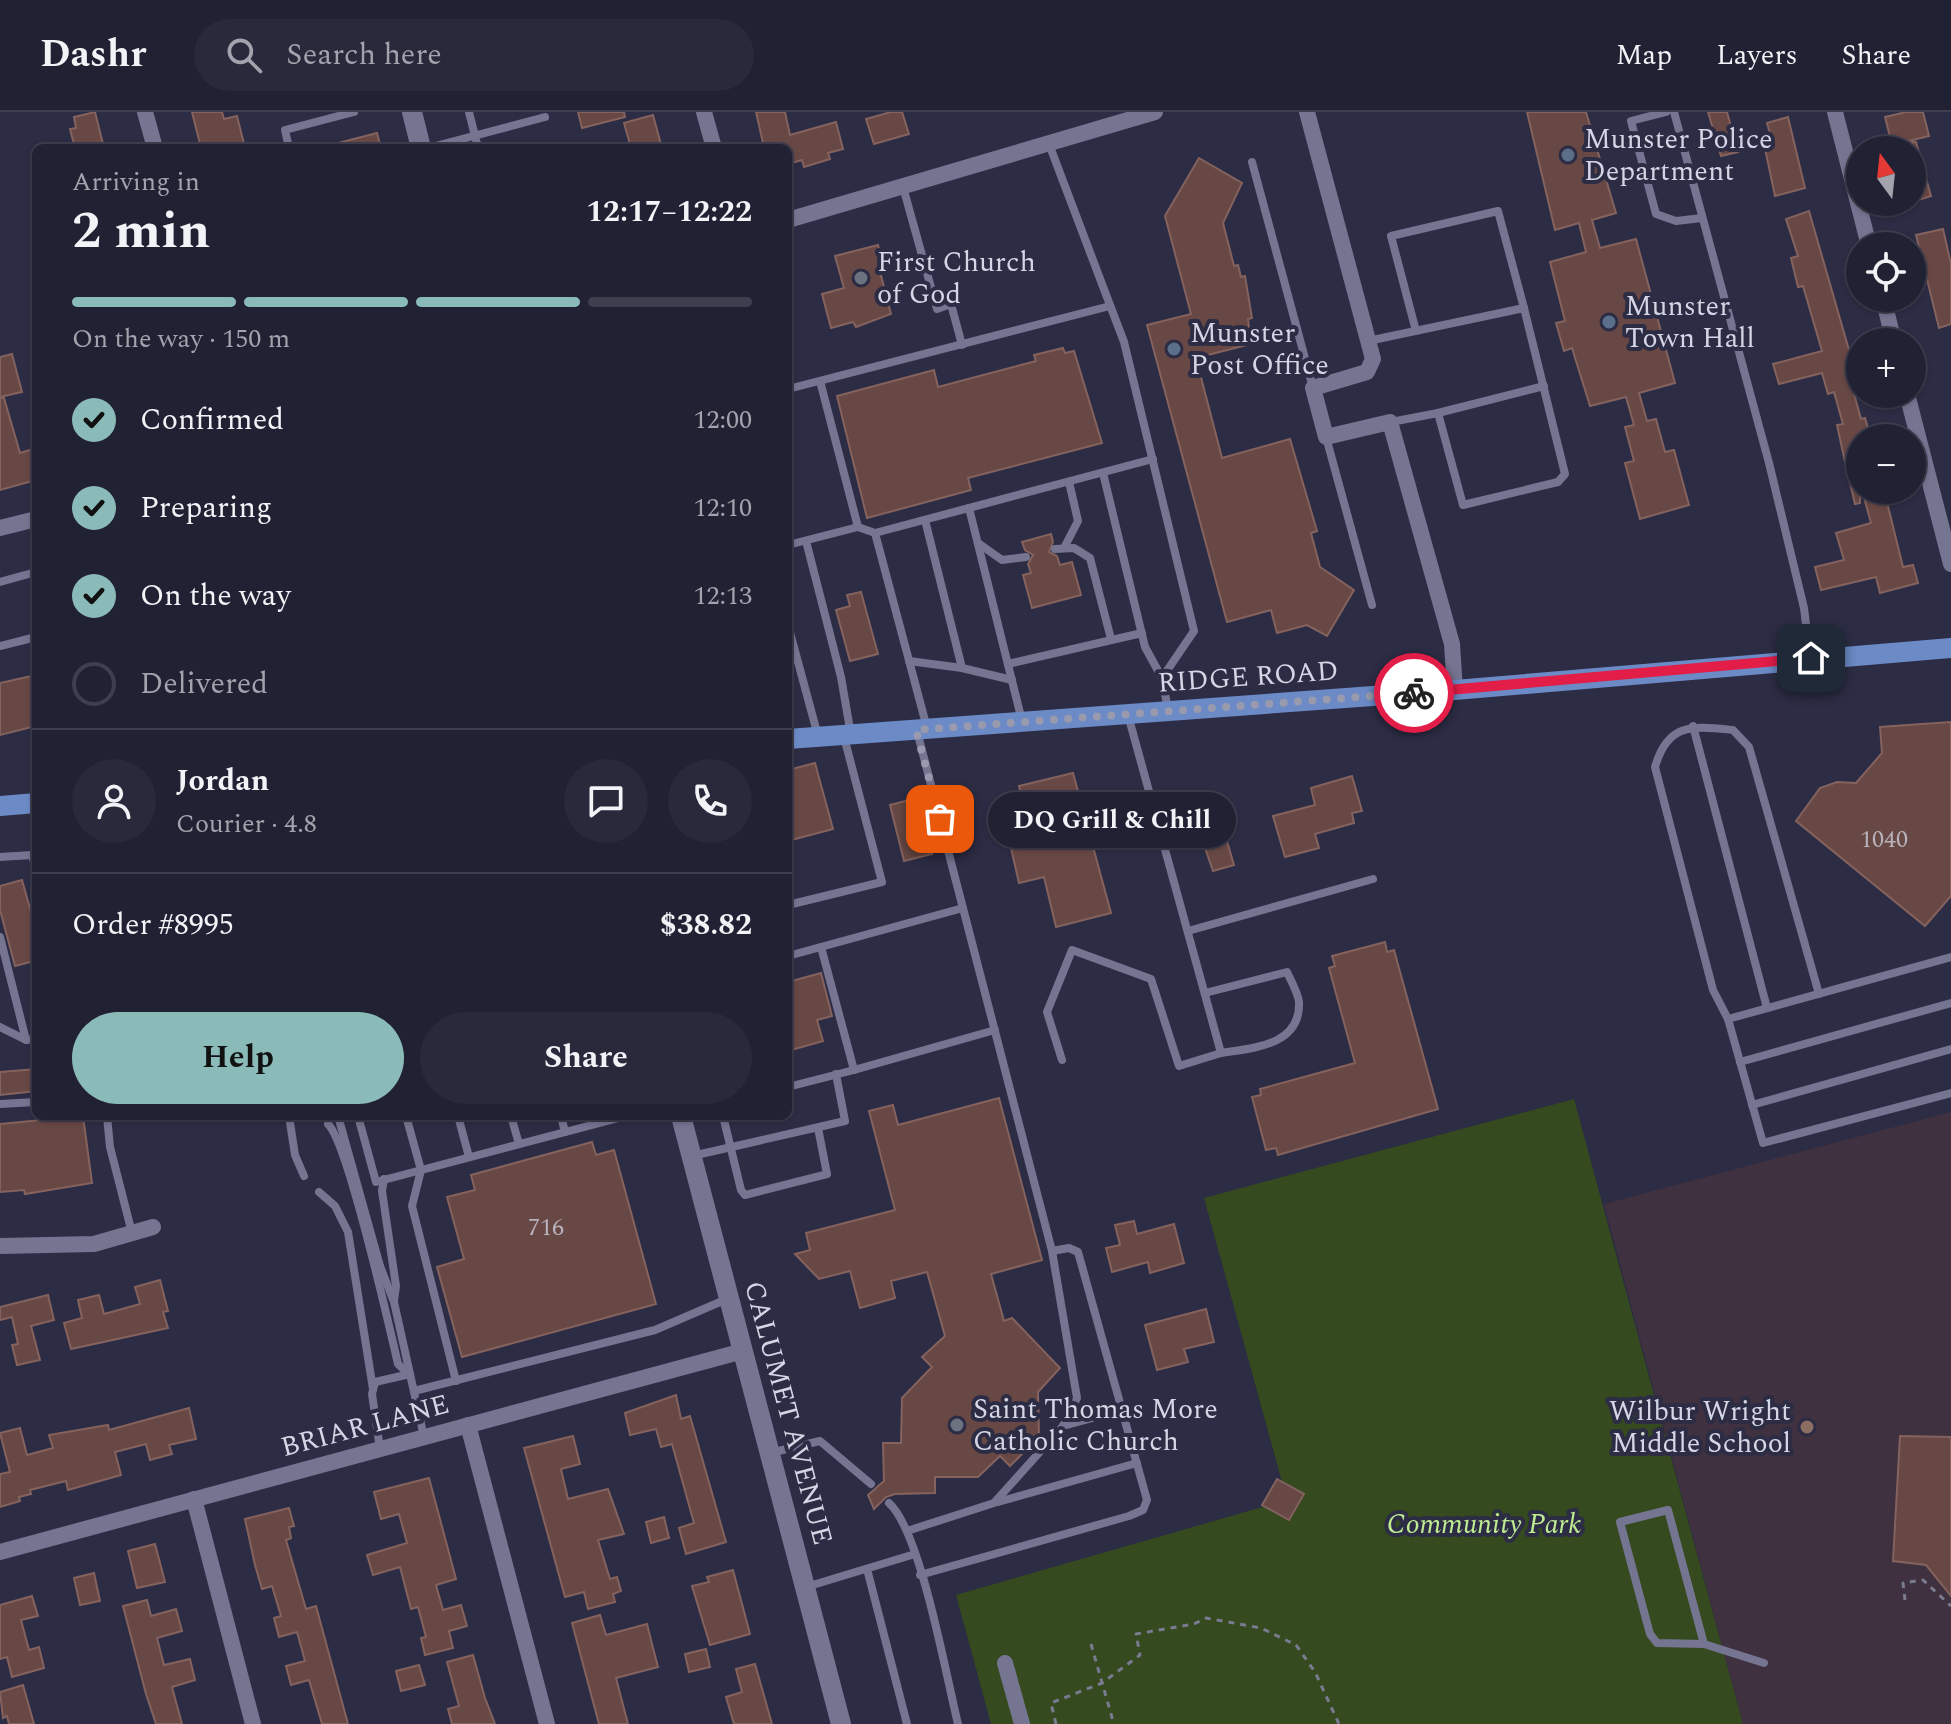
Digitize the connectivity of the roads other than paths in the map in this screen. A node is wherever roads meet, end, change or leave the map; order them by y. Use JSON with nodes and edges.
{"nodes":[{"id":1,"x":145,"y":112,"type":"edge"},
{"id":2,"x":354,"y":112,"type":"edge"},
{"id":3,"x":412,"y":112,"type":"edge"},
{"id":4,"x":469,"y":112,"type":"edge"},
{"id":5,"x":704,"y":112,"type":"edge"},
{"id":6,"x":1155,"y":112,"type":"edge"},
{"id":7,"x":1307,"y":112,"type":"edge"},
{"id":8,"x":1666,"y":112,"type":"edge"},
{"id":9,"x":1674,"y":112,"type":"edge"},
{"id":10,"x":1835,"y":112,"type":"edge"},
{"id":11,"x":545,"y":117,"type":"dead end"},
{"id":12,"x":475,"y":135,"type":"junction"},
{"id":13,"x":154,"y":144,"type":"edge"},
{"id":14,"x":288,"y":144,"type":"edge"},
{"id":15,"x":420,"y":144,"type":"edge"},
{"id":16,"x":442,"y":144,"type":"edge"},
{"id":17,"x":477,"y":144,"type":"edge"},
{"id":18,"x":713,"y":144,"type":"edge"},
{"id":19,"x":1049,"y":144,"type":"junction"},
{"id":20,"x":1252,"y":162,"type":"dead end"},
{"id":21,"x":903,"y":187,"type":"junction"},
{"id":22,"x":1702,"y":218,"type":"junction"},
{"id":23,"x":792,"y":219,"type":"edge"},
{"id":24,"x":1865,"y":232,"type":"edge"},
{"id":25,"x":1110,"y":306,"type":"junction"},
{"id":26,"x":1524,"y":308,"type":"junction"},
{"id":27,"x":1416,"y":331,"type":"junction"},
{"id":28,"x":1368,"y":341,"type":"junction"},
{"id":29,"x":962,"y":345,"type":"junction"},
{"id":30,"x":820,"y":381,"type":"junction"},
{"id":31,"x":1544,"y":386,"type":"junction"},
{"id":32,"x":792,"y":388,"type":"edge"},
{"id":33,"x":1313,"y":388,"type":"junction"},
{"id":34,"x":1911,"y":408,"type":"edge"},
{"id":35,"x":1438,"y":413,"type":"junction"},
{"id":36,"x":1390,"y":422,"type":"junction"},
{"id":37,"x":1326,"y":437,"type":"junction"},
{"id":38,"x":1153,"y":459,"type":"junction"},
{"id":39,"x":1103,"y":473,"type":"junction"},
{"id":40,"x":1069,"y":482,"type":"junction"},
{"id":41,"x":969,"y":508,"type":"junction"},
{"id":42,"x":32,"y":520,"type":"edge"},
{"id":43,"x":925,"y":520,"type":"junction"},
{"id":44,"x":858,"y":527,"type":"junction"},
{"id":45,"x":0,"y":528,"type":"edge"},
{"id":46,"x":875,"y":533,"type":"junction"},
{"id":47,"x":806,"y":541,"type":"junction"},
{"id":48,"x":977,"y":542,"type":"junction"},
{"id":49,"x":792,"y":544,"type":"edge"},
{"id":50,"x":1065,"y":546,"type":"junction"},
{"id":51,"x":1055,"y":549,"type":"dead end"},
{"id":52,"x":1026,"y":557,"type":"dead end"},
{"id":53,"x":1951,"y":564,"type":"edge"},
{"id":54,"x":32,"y":573,"type":"edge"},
{"id":55,"x":0,"y":582,"type":"edge"},
{"id":56,"x":1372,"y":605,"type":"dead end"},
{"id":57,"x":1142,"y":633,"type":"junction"},
{"id":58,"x":32,"y":638,"type":"edge"},
{"id":59,"x":1111,"y":639,"type":"junction"},
{"id":60,"x":792,"y":640,"type":"edge"},
{"id":61,"x":0,"y":646,"type":"edge"},
{"id":62,"x":1951,"y":648,"type":"edge"},
{"id":63,"x":1811,"y":658,"type":"junction"},
{"id":64,"x":909,"y":661,"type":"junction"},
{"id":65,"x":1008,"y":664,"type":"junction"},
{"id":66,"x":962,"y":668,"type":"junction"},
{"id":67,"x":1162,"y":678,"type":"junction"},
{"id":68,"x":1012,"y":680,"type":"junction"},
{"id":69,"x":1455,"y":690,"type":"junction"},
{"id":70,"x":1168,"y":711,"type":"junction"},
{"id":71,"x":1128,"y":714,"type":"junction"},
{"id":72,"x":1022,"y":722,"type":"junction"},
{"id":73,"x":1693,"y":726,"type":"junction"},
{"id":74,"x":922,"y":729,"type":"junction"},
{"id":75,"x":847,"y":735,"type":"junction"},
{"id":76,"x":818,"y":737,"type":"junction"},
{"id":77,"x":792,"y":739,"type":"edge"},
{"id":78,"x":32,"y":803,"type":"edge"},
{"id":79,"x":0,"y":806,"type":"edge"},
{"id":80,"x":32,"y":855,"type":"edge"},
{"id":81,"x":0,"y":857,"type":"edge"},
{"id":82,"x":1373,"y":879,"type":"dead end"},
{"id":83,"x":792,"y":904,"type":"edge"},
{"id":84,"x":963,"y":908,"type":"junction"},
{"id":85,"x":1188,"y":931,"type":"junction"},
{"id":86,"x":0,"y":937,"type":"edge"},
{"id":87,"x":821,"y":947,"type":"junction"},
{"id":88,"x":792,"y":955,"type":"edge"},
{"id":89,"x":1951,"y":957,"type":"edge"},
{"id":90,"x":1205,"y":993,"type":"junction"},
{"id":91,"x":1819,"y":994,"type":"junction"},
{"id":92,"x":1951,"y":1003,"type":"edge"},
{"id":93,"x":1767,"y":1008,"type":"junction"},
{"id":94,"x":1728,"y":1019,"type":"junction"},
{"id":95,"x":0,"y":1027,"type":"edge"},
{"id":96,"x":995,"y":1030,"type":"junction"},
{"id":97,"x":31,"y":1039,"type":"edge"},
{"id":98,"x":1951,"y":1049,"type":"edge"},
{"id":99,"x":1221,"y":1053,"type":"junction"},
{"id":100,"x":1062,"y":1060,"type":"dead end"},
{"id":101,"x":1740,"y":1062,"type":"junction"},
{"id":102,"x":854,"y":1070,"type":"junction"},
{"id":103,"x":836,"y":1074,"type":"junction"},
{"id":104,"x":792,"y":1086,"type":"edge"},
{"id":105,"x":1951,"y":1093,"type":"edge"},
{"id":106,"x":32,"y":1102,"type":"edge"},
{"id":107,"x":0,"y":1104,"type":"edge"},
{"id":108,"x":1752,"y":1105,"type":"junction"},
{"id":109,"x":107,"y":1120,"type":"edge"},
{"id":110,"x":290,"y":1120,"type":"edge"},
{"id":111,"x":339,"y":1120,"type":"edge"},
{"id":112,"x":359,"y":1120,"type":"edge"},
{"id":113,"x":407,"y":1120,"type":"edge"},
{"id":114,"x":459,"y":1120,"type":"edge"},
{"id":115,"x":512,"y":1120,"type":"edge"},
{"id":116,"x":562,"y":1120,"type":"edge"},
{"id":117,"x":604,"y":1120,"type":"edge"},
{"id":118,"x":682,"y":1120,"type":"edge"},
{"id":119,"x":724,"y":1120,"type":"edge"},
{"id":120,"x":328,"y":1124,"type":"dead end"},
{"id":121,"x":818,"y":1128,"type":"junction"},
{"id":122,"x":565,"y":1132,"type":"junction"},
{"id":123,"x":519,"y":1144,"type":"junction"},
{"id":124,"x":731,"y":1148,"type":"junction"},
{"id":125,"x":691,"y":1156,"type":"junction"},
{"id":126,"x":469,"y":1157,"type":"junction"},
{"id":127,"x":421,"y":1170,"type":"junction"},
{"id":128,"x":304,"y":1176,"type":"dead end"},
{"id":129,"x":384,"y":1179,"type":"junction"},
{"id":130,"x":319,"y":1192,"type":"dead end"},
{"id":131,"x":355,"y":1199,"type":"junction"},
{"id":132,"x":335,"y":1206,"type":"junction"},
{"id":133,"x":153,"y":1227,"type":"dead end"},
{"id":134,"x":133,"y":1234,"type":"junction"},
{"id":135,"x":0,"y":1246,"type":"edge"},
{"id":136,"x":1052,"y":1251,"type":"junction"},
{"id":137,"x":729,"y":1298,"type":"junction"},
{"id":138,"x":394,"y":1302,"type":"junction"},
{"id":139,"x":743,"y":1351,"type":"junction"},
{"id":140,"x":410,"y":1374,"type":"junction"},
{"id":141,"x":456,"y":1381,"type":"junction"},
{"id":142,"x":374,"y":1386,"type":"junction"},
{"id":143,"x":414,"y":1391,"type":"junction"},
{"id":144,"x":1122,"y":1410,"type":"junction"},
{"id":145,"x":468,"y":1425,"type":"junction"},
{"id":146,"x":1063,"y":1426,"type":"junction"},
{"id":147,"x":424,"y":1437,"type":"junction"},
{"id":148,"x":380,"y":1449,"type":"junction"},
{"id":149,"x":770,"y":1453,"type":"junction"},
{"id":150,"x":1137,"y":1463,"type":"junction"},
{"id":151,"x":871,"y":1484,"type":"dead end"},
{"id":152,"x":194,"y":1499,"type":"junction"},
{"id":153,"x":889,"y":1503,"type":"dead end"},
{"id":154,"x":994,"y":1503,"type":"junction"},
{"id":155,"x":907,"y":1531,"type":"junction"},
{"id":156,"x":0,"y":1552,"type":"edge"},
{"id":157,"x":915,"y":1554,"type":"junction"},
{"id":158,"x":867,"y":1569,"type":"junction"},
{"id":159,"x":920,"y":1575,"type":"junction"},
{"id":160,"x":805,"y":1587,"type":"junction"},
{"id":161,"x":1704,"y":1644,"type":"junction"},
{"id":162,"x":1005,"y":1663,"type":"dead end"},
{"id":163,"x":1764,"y":1663,"type":"dead end"},
{"id":164,"x":253,"y":1724,"type":"edge"},
{"id":165,"x":547,"y":1724,"type":"edge"},
{"id":166,"x":841,"y":1724,"type":"edge"},
{"id":167,"x":907,"y":1724,"type":"edge"},
{"id":168,"x":958,"y":1724,"type":"edge"},
{"id":169,"x":1022,"y":1724,"type":"edge"}],
"edges":[{"from":1,"to":13,"type":"street"},
{"from":2,"to":14,"type":"lane"},
{"from":3,"to":15,"type":"main road"},
{"from":4,"to":12,"type":"lane"},
{"from":5,"to":18,"type":"street"},
{"from":6,"to":19,"type":"street"},
{"from":7,"to":28,"type":"street"},
{"from":8,"to":22,"type":"lane"},
{"from":9,"to":22,"type":"lane"},
{"from":10,"to":24,"type":"street"},
{"from":11,"to":12,"type":"lane"},
{"from":12,"to":16,"type":"lane"},
{"from":12,"to":17,"type":"lane"},
{"from":19,"to":21,"type":"street"},
{"from":19,"to":25,"type":"lane"},
{"from":20,"to":33,"type":"lane"},
{"from":21,"to":23,"type":"street"},
{"from":21,"to":29,"type":"lane"},
{"from":22,"to":63,"type":"lane"},
{"from":25,"to":29,"type":"lane"},
{"from":25,"to":38,"type":"lane"},
{"from":26,"to":27,"type":"lane"},
{"from":26,"to":27,"type":"lane"},
{"from":26,"to":31,"type":"lane"},
{"from":27,"to":28,"type":"lane"},
{"from":28,"to":33,"type":"street"},
{"from":29,"to":30,"type":"lane"},
{"from":30,"to":32,"type":"lane"},
{"from":30,"to":44,"type":"lane"},
{"from":31,"to":35,"type":"lane"},
{"from":31,"to":35,"type":"lane"},
{"from":33,"to":37,"type":"street"},
{"from":34,"to":53,"type":"street"},
{"from":35,"to":36,"type":"lane"},
{"from":36,"to":37,"type":"street"},
{"from":36,"to":69,"type":"street"},
{"from":37,"to":56,"type":"lane"},
{"from":38,"to":39,"type":"lane"},
{"from":38,"to":67,"type":"lane"},
{"from":39,"to":40,"type":"lane"},
{"from":39,"to":57,"type":"lane"},
{"from":40,"to":41,"type":"lane"},
{"from":40,"to":50,"type":"lane"},
{"from":41,"to":43,"type":"lane"},
{"from":41,"to":48,"type":"lane"},
{"from":42,"to":45,"type":"street"},
{"from":43,"to":46,"type":"lane"},
{"from":43,"to":66,"type":"lane"},
{"from":44,"to":46,"type":"lane"},
{"from":44,"to":47,"type":"lane"},
{"from":46,"to":64,"type":"lane"},
{"from":47,"to":49,"type":"lane"},
{"from":47,"to":75,"type":"lane"},
{"from":48,"to":52,"type":"lane"},
{"from":48,"to":65,"type":"lane"},
{"from":50,"to":51,"type":"lane"},
{"from":50,"to":59,"type":"lane"},
{"from":54,"to":55,"type":"lane"},
{"from":57,"to":59,"type":"lane"},
{"from":57,"to":67,"type":"lane"},
{"from":58,"to":61,"type":"lane"},
{"from":59,"to":65,"type":"lane"},
{"from":60,"to":76,"type":"lane"},
{"from":62,"to":63,"type":"main road","name":"RIDGE ROAD"},
{"from":63,"to":69,"type":"main road","name":"RIDGE ROAD"},
{"from":64,"to":66,"type":"lane"},
{"from":64,"to":74,"type":"lane"},
{"from":65,"to":68,"type":"lane"},
{"from":66,"to":68,"type":"lane"},
{"from":67,"to":70,"type":"lane"},
{"from":68,"to":72,"type":"lane"},
{"from":69,"to":70,"type":"main road","name":"RIDGE ROAD"},
{"from":70,"to":71,"type":"main road","name":"RIDGE ROAD"},
{"from":71,"to":72,"type":"main road","name":"RIDGE ROAD"},
{"from":71,"to":85,"type":"lane"},
{"from":72,"to":74,"type":"main road","name":"RIDGE ROAD"},
{"from":73,"to":91,"type":"lane"},
{"from":73,"to":93,"type":"lane"},
{"from":73,"to":94,"type":"lane"},
{"from":74,"to":75,"type":"main road","name":"RIDGE ROAD"},
{"from":74,"to":84,"type":"lane"},
{"from":75,"to":76,"type":"main road","name":"RIDGE ROAD"},
{"from":75,"to":83,"type":"lane"},
{"from":76,"to":77,"type":"main road","name":"RIDGE ROAD"},
{"from":78,"to":79,"type":"main road"},
{"from":80,"to":81,"type":"lane"},
{"from":82,"to":85,"type":"lane"},
{"from":84,"to":87,"type":"lane"},
{"from":84,"to":96,"type":"lane"},
{"from":85,"to":90,"type":"lane"},
{"from":86,"to":97,"type":"lane"},
{"from":87,"to":88,"type":"lane"},
{"from":87,"to":102,"type":"lane"},
{"from":89,"to":91,"type":"lane"},
{"from":90,"to":99,"type":"lane"},
{"from":90,"to":99,"type":"lane"},
{"from":91,"to":93,"type":"lane"},
{"from":92,"to":101,"type":"lane"},
{"from":93,"to":94,"type":"lane"},
{"from":94,"to":101,"type":"lane"},
{"from":95,"to":97,"type":"lane"},
{"from":96,"to":102,"type":"lane"},
{"from":96,"to":136,"type":"lane"},
{"from":98,"to":108,"type":"lane"},
{"from":99,"to":100,"type":"lane"},
{"from":101,"to":108,"type":"lane"},
{"from":102,"to":103,"type":"lane"},
{"from":103,"to":104,"type":"lane"},
{"from":103,"to":121,"type":"lane"},
{"from":105,"to":108,"type":"lane"},
{"from":106,"to":107,"type":"lane"},
{"from":109,"to":134,"type":"lane"},
{"from":110,"to":128,"type":"lane"},
{"from":111,"to":138,"type":"lane"},
{"from":112,"to":129,"type":"lane"},
{"from":113,"to":127,"type":"lane"},
{"from":114,"to":126,"type":"lane"},
{"from":115,"to":123,"type":"lane"},
{"from":116,"to":122,"type":"lane"},
{"from":117,"to":122,"type":"lane"},
{"from":118,"to":125,"type":"main road","name":"CALUMET AVENUE"},
{"from":119,"to":124,"type":"lane"},
{"from":120,"to":131,"type":"lane"},
{"from":121,"to":124,"type":"lane"},
{"from":121,"to":124,"type":"lane"},
{"from":122,"to":123,"type":"lane"},
{"from":123,"to":126,"type":"lane"},
{"from":124,"to":125,"type":"lane"},
{"from":125,"to":137,"type":"main road","name":"CALUMET AVENUE"},
{"from":126,"to":127,"type":"lane"},
{"from":127,"to":129,"type":"lane"},
{"from":127,"to":141,"type":"lane"},
{"from":129,"to":138,"type":"lane"},
{"from":130,"to":132,"type":"lane"},
{"from":131,"to":132,"type":"lane"},
{"from":131,"to":140,"type":"lane"},
{"from":132,"to":142,"type":"lane"},
{"from":133,"to":134,"type":"street"},
{"from":134,"to":135,"type":"street"},
{"from":136,"to":144,"type":"lane"},
{"from":136,"to":146,"type":"lane"},
{"from":137,"to":139,"type":"main road","name":"CALUMET AVENUE"},
{"from":137,"to":141,"type":"lane"},
{"from":138,"to":140,"type":"lane"},
{"from":139,"to":145,"type":"street","name":"BRIAR LANE"},
{"from":139,"to":149,"type":"main road","name":"CALUMET AVENUE"},
{"from":140,"to":142,"type":"lane"},
{"from":140,"to":143,"type":"lane"},
{"from":141,"to":143,"type":"lane"},
{"from":142,"to":148,"type":"lane"},
{"from":143,"to":147,"type":"lane"},
{"from":144,"to":146,"type":"lane"},
{"from":144,"to":150,"type":"lane"},
{"from":145,"to":147,"type":"street","name":"BRIAR LANE"},
{"from":145,"to":165,"type":"street"},
{"from":146,"to":154,"type":"lane"},
{"from":147,"to":148,"type":"street","name":"BRIAR LANE"},
{"from":148,"to":152,"type":"street","name":"BRIAR LANE"},
{"from":149,"to":151,"type":"lane"},
{"from":149,"to":160,"type":"main road","name":"CALUMET AVENUE"},
{"from":150,"to":154,"type":"lane"},
{"from":150,"to":159,"type":"lane"},
{"from":152,"to":156,"type":"street","name":"BRIAR LANE"},
{"from":152,"to":164,"type":"street"},
{"from":153,"to":155,"type":"lane"},
{"from":154,"to":155,"type":"lane"},
{"from":155,"to":157,"type":"lane"},
{"from":157,"to":158,"type":"lane"},
{"from":157,"to":159,"type":"lane"},
{"from":158,"to":160,"type":"lane"},
{"from":158,"to":167,"type":"lane"},
{"from":159,"to":168,"type":"lane"},
{"from":160,"to":166,"type":"main road","name":"CALUMET AVENUE"},
{"from":161,"to":161,"type":"lane"},
{"from":161,"to":163,"type":"lane"},
{"from":162,"to":169,"type":"street"}]}
